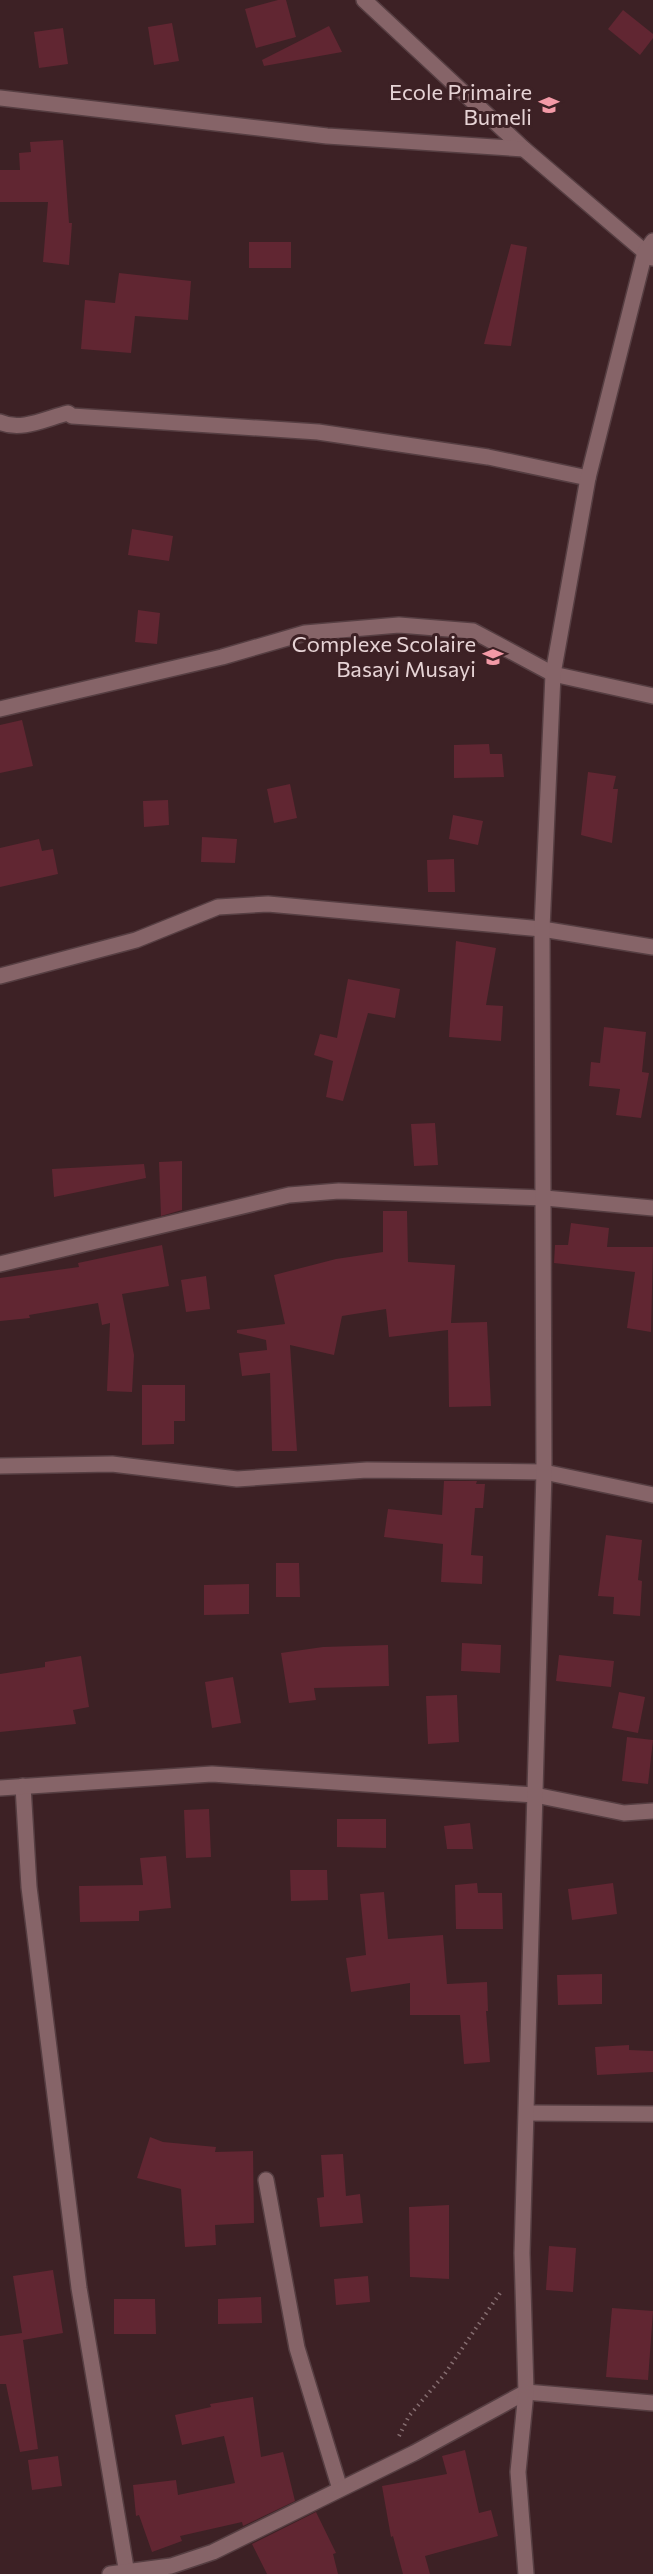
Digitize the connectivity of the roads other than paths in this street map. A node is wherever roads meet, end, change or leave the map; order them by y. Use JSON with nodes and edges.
{"nodes":[{"id":1,"x":364,"y":0,"type":"edge"},
{"id":2,"x":0,"y":98,"type":"edge"},
{"id":3,"x":524,"y":149,"type":"junction"},
{"id":4,"x":650,"y":251,"type":"edge"},
{"id":5,"x":0,"y":422,"type":"edge"},
{"id":6,"x":588,"y":477,"type":"junction"},
{"id":7,"x":554,"y":674,"type":"junction"},
{"id":8,"x":653,"y":696,"type":"edge"},
{"id":9,"x":0,"y":709,"type":"edge"},
{"id":10,"x":542,"y":929,"type":"junction"},
{"id":11,"x":653,"y":947,"type":"edge"},
{"id":12,"x":0,"y":976,"type":"edge"},
{"id":13,"x":545,"y":1198,"type":"junction"},
{"id":14,"x":653,"y":1208,"type":"edge"},
{"id":15,"x":0,"y":1264,"type":"edge"},
{"id":16,"x":0,"y":1466,"type":"edge"},
{"id":17,"x":544,"y":1472,"type":"junction"},
{"id":18,"x":653,"y":1495,"type":"edge"},
{"id":19,"x":23,"y":1786,"type":"junction"},
{"id":20,"x":0,"y":1788,"type":"edge"},
{"id":21,"x":534,"y":1795,"type":"junction"},
{"id":22,"x":653,"y":1811,"type":"edge"},
{"id":23,"x":527,"y":2113,"type":"junction"},
{"id":24,"x":653,"y":2114,"type":"edge"},
{"id":25,"x":266,"y":2180,"type":"dead end"},
{"id":26,"x":526,"y":2392,"type":"junction"},
{"id":27,"x":653,"y":2403,"type":"edge"},
{"id":28,"x":340,"y":2489,"type":"junction"},
{"id":29,"x":127,"y":2573,"type":"edge"},
{"id":30,"x":110,"y":2574,"type":"edge"},
{"id":31,"x":525,"y":2574,"type":"edge"}],
"edges":[{"from":1,"to":3,"type":"street"},
{"from":2,"to":3,"type":"street"},
{"from":3,"to":4,"type":"street"},
{"from":4,"to":6,"type":"street"},
{"from":5,"to":6,"type":"street"},
{"from":6,"to":7,"type":"street"},
{"from":7,"to":8,"type":"street"},
{"from":7,"to":9,"type":"street"},
{"from":7,"to":10,"type":"street"},
{"from":10,"to":11,"type":"street"},
{"from":10,"to":12,"type":"street"},
{"from":10,"to":13,"type":"street"},
{"from":13,"to":14,"type":"street"},
{"from":13,"to":15,"type":"street"},
{"from":13,"to":17,"type":"street"},
{"from":16,"to":17,"type":"street"},
{"from":17,"to":18,"type":"street"},
{"from":17,"to":21,"type":"street"},
{"from":19,"to":20,"type":"street"},
{"from":19,"to":21,"type":"street"},
{"from":19,"to":29,"type":"street"},
{"from":21,"to":22,"type":"street"},
{"from":21,"to":23,"type":"street"},
{"from":23,"to":24,"type":"street"},
{"from":23,"to":26,"type":"street"},
{"from":25,"to":28,"type":"street"},
{"from":26,"to":27,"type":"street"},
{"from":26,"to":28,"type":"street"},
{"from":26,"to":31,"type":"street"},
{"from":28,"to":29,"type":"street"},
{"from":29,"to":30,"type":"street"}]}
